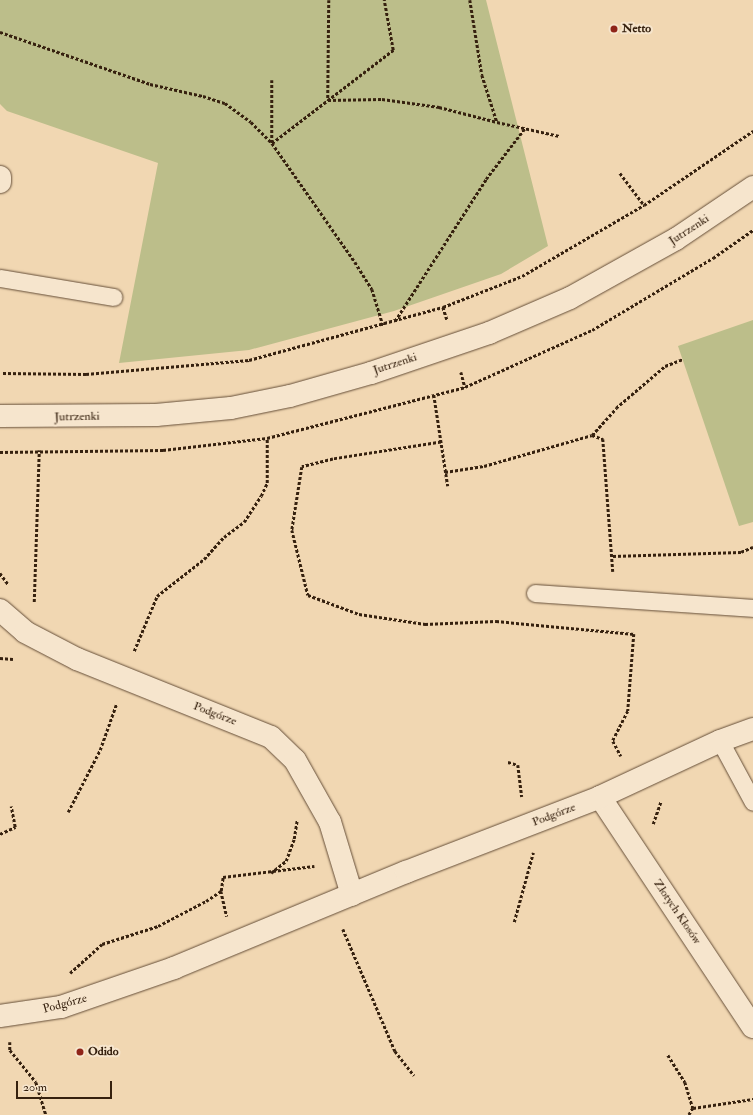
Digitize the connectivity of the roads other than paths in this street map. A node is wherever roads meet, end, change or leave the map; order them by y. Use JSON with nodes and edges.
{"nodes":[{"id":1,"x":0,"y":177,"type":"edge"},
{"id":2,"x":0,"y":182,"type":"edge"},
{"id":3,"x":753,"y":187,"type":"edge"},
{"id":4,"x":0,"y":278,"type":"edge"},
{"id":5,"x":113,"y":297,"type":"dead end"},
{"id":6,"x":0,"y":416,"type":"edge"},
{"id":7,"x":535,"y":593,"type":"dead end"},
{"id":8,"x":753,"y":608,"type":"edge"},
{"id":9,"x":0,"y":610,"type":"edge"},
{"id":10,"x":753,"y":729,"type":"edge"},
{"id":11,"x":720,"y":741,"type":"junction"},
{"id":12,"x":600,"y":797,"type":"junction"},
{"id":13,"x":753,"y":802,"type":"edge"},
{"id":14,"x":352,"y":895,"type":"junction"},
{"id":15,"x":0,"y":1016,"type":"edge"},
{"id":16,"x":753,"y":1027,"type":"edge"}],
"edges":[{"from":1,"to":2,"type":"street"},
{"from":3,"to":6,"type":"street","name":"Jutrzenki"},
{"from":4,"to":5,"type":"lane"},
{"from":7,"to":8,"type":"lane"},
{"from":9,"to":14,"type":"street","name":"Podgórze"},
{"from":10,"to":11,"type":"street","name":"Podgórze"},
{"from":11,"to":12,"type":"street","name":"Podgórze"},
{"from":11,"to":13,"type":"lane"},
{"from":12,"to":14,"type":"street","name":"Podgórze"},
{"from":12,"to":16,"type":"street","name":"Złotych Kłosów"},
{"from":14,"to":15,"type":"street","name":"Podgórze"}]}
